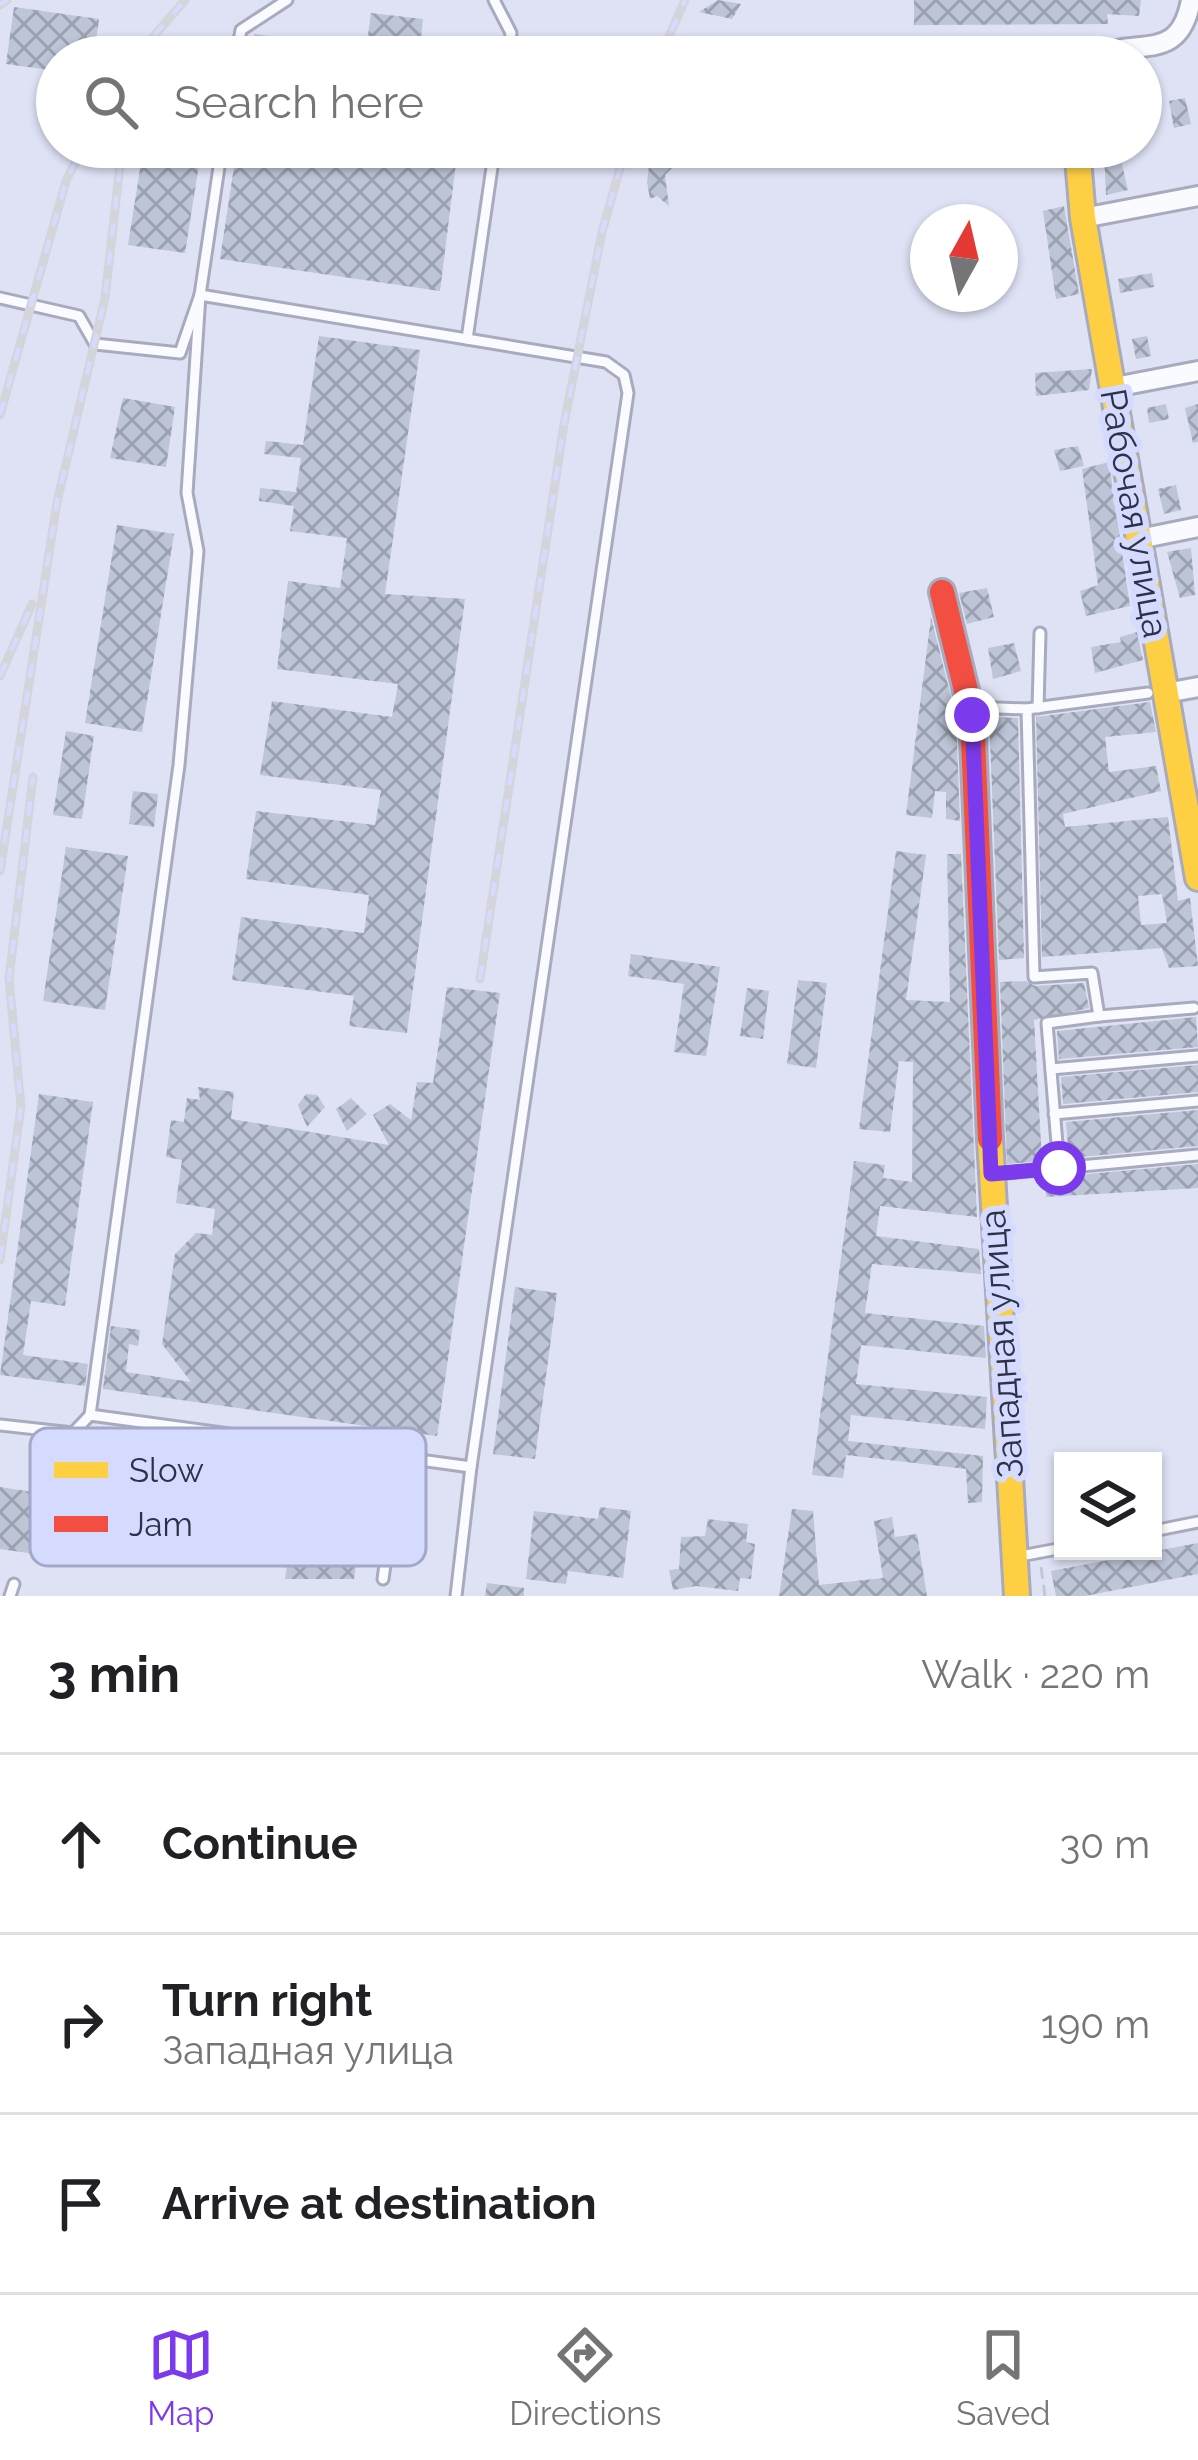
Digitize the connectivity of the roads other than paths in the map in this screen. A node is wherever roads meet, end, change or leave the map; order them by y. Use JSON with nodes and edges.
{"nodes":[{"id":1,"x":287,"y":0,"type":"edge"},
{"id":2,"x":494,"y":0,"type":"edge"},
{"id":3,"x":1191,"y":0,"type":"edge"},
{"id":4,"x":240,"y":36,"type":"edge"},
{"id":5,"x":512,"y":36,"type":"edge"},
{"id":6,"x":1162,"y":45,"type":"edge"},
{"id":7,"x":219,"y":168,"type":"edge"},
{"id":8,"x":492,"y":168,"type":"edge"},
{"id":9,"x":1079,"y":168,"type":"edge"},
{"id":10,"x":1198,"y":196,"type":"edge"},
{"id":11,"x":1083,"y":218,"type":"junction"},
{"id":12,"x":200,"y":295,"type":"junction"},
{"id":13,"x":0,"y":298,"type":"edge"},
{"id":14,"x":467,"y":339,"type":"junction"},
{"id":15,"x":1198,"y":371,"type":"edge"},
{"id":16,"x":1115,"y":387,"type":"junction"},
{"id":17,"x":1198,"y":527,"type":"edge"},
{"id":18,"x":1139,"y":538,"type":"junction"},
{"id":19,"x":942,"y":592,"type":"dead end"},
{"id":20,"x":1040,"y":633,"type":"dead end"},
{"id":21,"x":1198,"y":687,"type":"edge"},
{"id":22,"x":1157,"y":693,"type":"junction"},
{"id":23,"x":970,"y":707,"type":"junction"},
{"id":24,"x":1033,"y":708,"type":"junction"},
{"id":25,"x":1195,"y":841,"type":"edge"},
{"id":26,"x":1198,"y":878,"type":"edge"},
{"id":27,"x":1194,"y":1008,"type":"dead end"},
{"id":28,"x":1099,"y":1016,"type":"junction"},
{"id":29,"x":1198,"y":1056,"type":"edge"},
{"id":30,"x":1051,"y":1069,"type":"junction"},
{"id":31,"x":1198,"y":1101,"type":"edge"},
{"id":32,"x":1054,"y":1114,"type":"junction"},
{"id":33,"x":1198,"y":1155,"type":"edge"},
{"id":34,"x":1059,"y":1168,"type":"junction"},
{"id":35,"x":991,"y":1174,"type":"junction"},
{"id":36,"x":90,"y":1415,"type":"junction"},
{"id":37,"x":0,"y":1425,"type":"edge"},
{"id":38,"x":30,"y":1428,"type":"edge"},
{"id":39,"x":78,"y":1428,"type":"edge"},
{"id":40,"x":184,"y":1428,"type":"edge"},
{"id":41,"x":426,"y":1462,"type":"edge"},
{"id":42,"x":471,"y":1468,"type":"junction"},
{"id":43,"x":1198,"y":1522,"type":"edge"},
{"id":44,"x":1162,"y":1529,"type":"edge"},
{"id":45,"x":1054,"y":1550,"type":"edge"},
{"id":46,"x":1027,"y":1555,"type":"junction"},
{"id":47,"x":384,"y":1566,"type":"edge"},
{"id":48,"x":382,"y":1579,"type":"dead end"},
{"id":49,"x":456,"y":1596,"type":"edge"},
{"id":50,"x":1017,"y":1596,"type":"edge"}],
"edges":[{"from":1,"to":4,"type":"lane"},
{"from":2,"to":5,"type":"lane"},
{"from":3,"to":6,"type":"street"},
{"from":7,"to":12,"type":"lane"},
{"from":8,"to":14,"type":"lane"},
{"from":9,"to":11,"type":"street","name":"Рабочая улица"},
{"from":10,"to":11,"type":"street"},
{"from":11,"to":16,"type":"street","name":"Рабочая улица"},
{"from":12,"to":13,"type":"lane"},
{"from":12,"to":14,"type":"lane"},
{"from":12,"to":36,"type":"lane"},
{"from":14,"to":42,"type":"lane"},
{"from":15,"to":16,"type":"street"},
{"from":16,"to":18,"type":"street","name":"Рабочая улица"},
{"from":17,"to":18,"type":"street"},
{"from":18,"to":22,"type":"street","name":"Рабочая улица"},
{"from":19,"to":23,"type":"street","name":"Западная улица"},
{"from":20,"to":24,"type":"lane"},
{"from":21,"to":22,"type":"street"},
{"from":22,"to":24,"type":"lane"},
{"from":22,"to":25,"type":"street","name":"Рабочая улица"},
{"from":23,"to":24,"type":"lane"},
{"from":23,"to":35,"type":"street","name":"Западная улица"},
{"from":24,"to":28,"type":"lane"},
{"from":25,"to":26,"type":"street","name":"Рабочая улица"},
{"from":27,"to":28,"type":"lane"},
{"from":28,"to":30,"type":"lane"},
{"from":29,"to":30,"type":"lane"},
{"from":30,"to":32,"type":"lane"},
{"from":31,"to":32,"type":"lane"},
{"from":32,"to":34,"type":"lane"},
{"from":33,"to":34,"type":"lane"},
{"from":34,"to":35,"type":"lane"},
{"from":35,"to":46,"type":"street","name":"Западная улица"},
{"from":36,"to":39,"type":"lane"},
{"from":36,"to":40,"type":"lane"},
{"from":37,"to":38,"type":"lane"},
{"from":41,"to":42,"type":"lane"},
{"from":42,"to":49,"type":"lane"},
{"from":43,"to":44,"type":"lane"},
{"from":45,"to":46,"type":"lane"},
{"from":46,"to":50,"type":"street","name":"Западная улица"},
{"from":47,"to":48,"type":"lane"}]}
